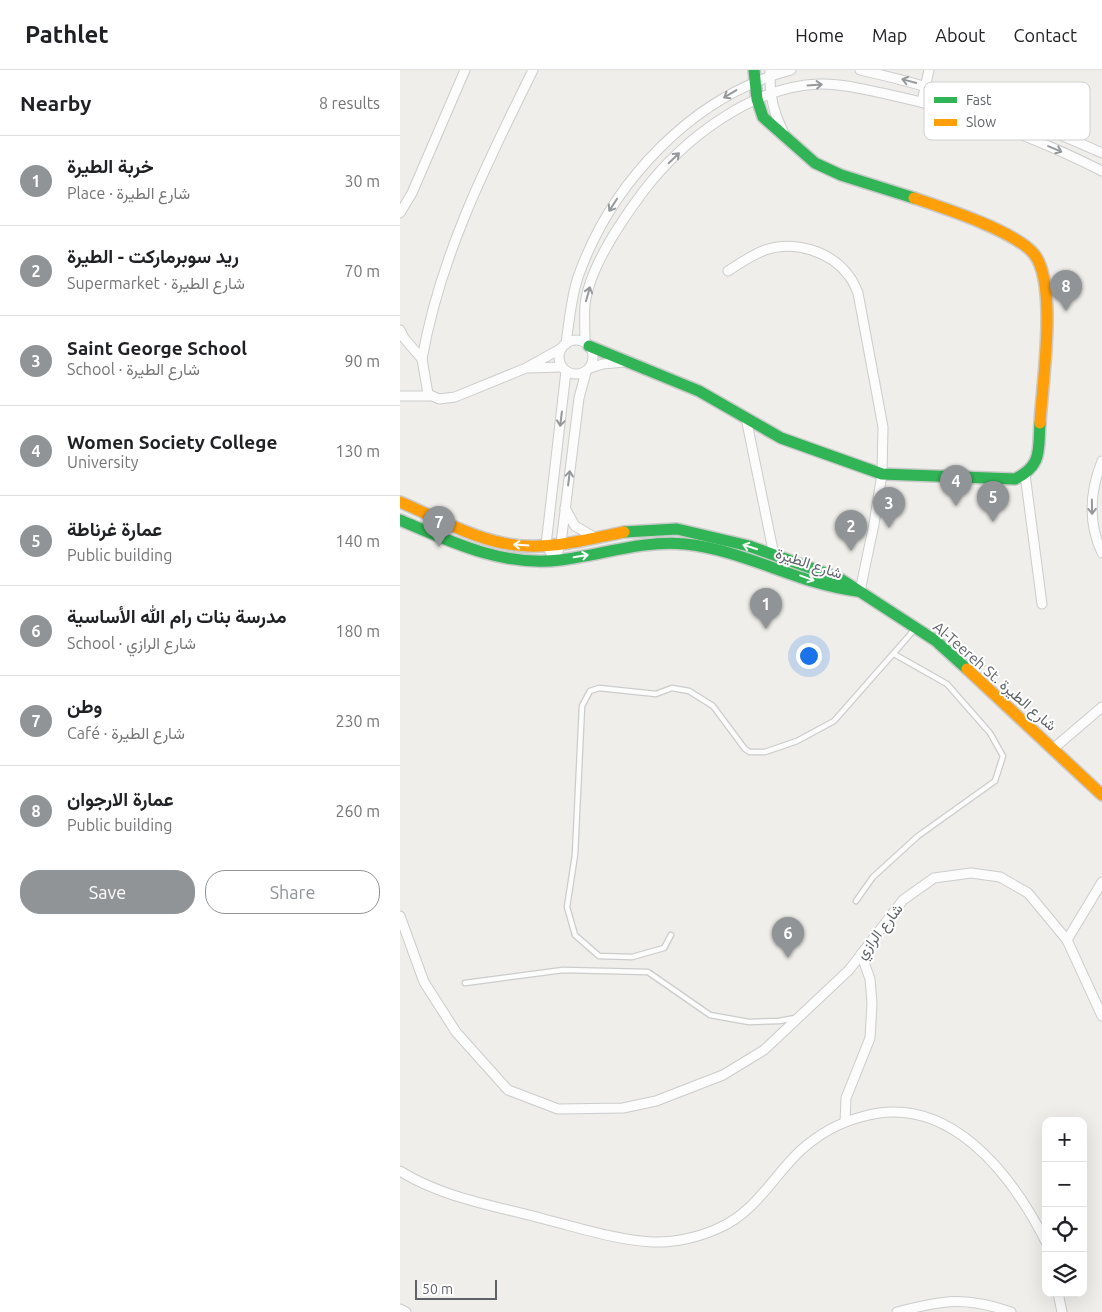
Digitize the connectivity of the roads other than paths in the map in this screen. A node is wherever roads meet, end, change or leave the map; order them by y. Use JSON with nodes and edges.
{"nodes":[{"id":1,"x":465,"y":70,"type":"edge"},
{"id":2,"x":533,"y":70,"type":"edge"},
{"id":3,"x":791,"y":70,"type":"edge"},
{"id":4,"x":860,"y":70,"type":"edge"},
{"id":5,"x":770,"y":73,"type":"edge"},
{"id":6,"x":756,"y":76,"type":"edge"},
{"id":7,"x":924,"y":86,"type":"edge"},
{"id":8,"x":770,"y":94,"type":"junction"},
{"id":9,"x":924,"y":94,"type":"edge"},
{"id":10,"x":757,"y":99,"type":"junction"},
{"id":11,"x":922,"y":101,"type":"joint"},
{"id":12,"x":785,"y":136,"type":"junction"},
{"id":13,"x":1032,"y":140,"type":"edge"},
{"id":14,"x":1073,"y":140,"type":"edge"},
{"id":15,"x":1102,"y":153,"type":"edge"},
{"id":16,"x":1102,"y":171,"type":"edge"},
{"id":17,"x":400,"y":213,"type":"edge"},
{"id":18,"x":728,"y":271,"type":"dead end"},
{"id":19,"x":401,"y":336,"type":"edge"},
{"id":20,"x":587,"y":344,"type":"junction"},
{"id":21,"x":564,"y":346,"type":"junction"},
{"id":22,"x":422,"y":359,"type":"junction"},
{"id":23,"x":631,"y":362,"type":"junction"},
{"id":24,"x":526,"y":368,"type":"junction"},
{"id":25,"x":564,"y":369,"type":"junction"},
{"id":26,"x":588,"y":370,"type":"junction"},
{"id":27,"x":400,"y":396,"type":"edge"},
{"id":28,"x":430,"y":396,"type":"junction"},
{"id":29,"x":746,"y":418,"type":"junction"},
{"id":30,"x":1102,"y":461,"type":"edge"},
{"id":31,"x":882,"y":474,"type":"junction"},
{"id":32,"x":1025,"y":474,"type":"junction"},
{"id":33,"x":400,"y":502,"type":"edge"},
{"id":34,"x":565,"y":508,"type":"junction"},
{"id":35,"x":400,"y":520,"type":"edge"},
{"id":36,"x":596,"y":538,"type":"junction"},
{"id":37,"x":561,"y":543,"type":"junction"},
{"id":38,"x":546,"y":545,"type":"junction"},
{"id":39,"x":1102,"y":553,"type":"edge"},
{"id":40,"x":774,"y":555,"type":"junction"},
{"id":41,"x":555,"y":560,"type":"junction"},
{"id":42,"x":860,"y":591,"type":"junction"},
{"id":43,"x":1042,"y":604,"type":"dead end"},
{"id":44,"x":916,"y":628,"type":"junction"},
{"id":45,"x":894,"y":654,"type":"junction"},
{"id":46,"x":1102,"y":707,"type":"edge"},
{"id":47,"x":1054,"y":748,"type":"junction"},
{"id":48,"x":1102,"y":795,"type":"edge"},
{"id":49,"x":1102,"y":882,"type":"edge"},
{"id":50,"x":856,"y":902,"type":"dead end"},
{"id":51,"x":400,"y":916,"type":"edge"},
{"id":52,"x":671,"y":935,"type":"dead end"},
{"id":53,"x":1067,"y":940,"type":"junction"},
{"id":54,"x":861,"y":954,"type":"junction"},
{"id":55,"x":465,"y":983,"type":"dead end"},
{"id":56,"x":801,"y":1016,"type":"junction"},
{"id":57,"x":1102,"y":1016,"type":"edge"},
{"id":58,"x":845,"y":1122,"type":"junction"},
{"id":59,"x":400,"y":1172,"type":"edge"},
{"id":60,"x":1042,"y":1235,"type":"edge"},
{"id":61,"x":1059,"y":1297,"type":"edge"},
{"id":62,"x":400,"y":1309,"type":"edge"},
{"id":63,"x":406,"y":1312,"type":"edge"},
{"id":64,"x":897,"y":1312,"type":"edge"},
{"id":65,"x":1011,"y":1312,"type":"edge"},
{"id":66,"x":1062,"y":1312,"type":"edge"}],
"edges":[{"from":1,"to":17,"type":"street"},
{"from":2,"to":22,"type":"street"},
{"from":3,"to":5,"type":"street"},
{"from":7,"to":4,"type":"street","one_way":true},
{"from":5,"to":6,"type":"street"},
{"from":5,"to":8,"type":"street"},
{"from":6,"to":10,"type":"main road"},
{"from":6,"to":21,"type":"street","one_way":true},
{"from":8,"to":10,"type":"street"},
{"from":8,"to":11,"type":"street","one_way":true},
{"from":8,"to":12,"type":"street"},
{"from":9,"to":11,"type":"street"},
{"from":10,"to":12,"type":"main road"},
{"from":20,"to":10,"type":"street","one_way":true},
{"from":12,"to":32,"type":"main road"},
{"from":13,"to":16,"type":"street","one_way":true},
{"from":14,"to":15,"type":"street"},
{"from":18,"to":31,"type":"street"},
{"from":19,"to":22,"type":"street"},
{"from":20,"to":21,"type":"street"},
{"from":20,"to":23,"type":"main road"},
{"from":20,"to":26,"type":"street"},
{"from":21,"to":24,"type":"street"},
{"from":21,"to":25,"type":"street"},
{"from":22,"to":28,"type":"street"},
{"from":23,"to":26,"type":"street"},
{"from":23,"to":29,"type":"main road"},
{"from":24,"to":25,"type":"street"},
{"from":24,"to":28,"type":"street"},
{"from":25,"to":26,"type":"street"},
{"from":25,"to":38,"type":"street","one_way":true},
{"from":34,"to":26,"type":"street","one_way":true},
{"from":27,"to":28,"type":"street"},
{"from":29,"to":31,"type":"main road"},
{"from":29,"to":40,"type":"street"},
{"from":30,"to":39,"type":"street","one_way":true},
{"from":31,"to":32,"type":"main road"},
{"from":31,"to":42,"type":"street"},
{"from":32,"to":43,"type":"street"},
{"from":38,"to":33,"type":"main road","name":"شارع الطيرة","one_way":true},
{"from":34,"to":36,"type":"street"},
{"from":34,"to":37,"type":"street"},
{"from":35,"to":41,"type":"main road","name":"شارع الطيرة"},
{"from":36,"to":37,"type":"main road","name":"شارع الطيرة"},
{"from":40,"to":36,"type":"main road","name":"شارع الطيرة","one_way":true},
{"from":37,"to":38,"type":"main road","name":"شارع الطيرة"},
{"from":37,"to":41,"type":"street"},
{"from":38,"to":41,"type":"street"},
{"from":40,"to":42,"type":"main road","name":"شارع الطيرة"},
{"from":41,"to":42,"type":"main road","name":"شارع الطيرة","one_way":true},
{"from":42,"to":44,"type":"main road","name":"Al-Teereh St. شارع الطيرة"},
{"from":44,"to":45,"type":"lane"},
{"from":44,"to":47,"type":"main road","name":"Al-Teereh St. شارع الطيرة"},
{"from":45,"to":50,"type":"lane"},
{"from":45,"to":52,"type":"lane"},
{"from":46,"to":47,"type":"street"},
{"from":47,"to":48,"type":"main road","name":"Al-Teereh St. شارع الطيرة"},
{"from":49,"to":53,"type":"street"},
{"from":51,"to":56,"type":"street","name":"شارع الرازي"},
{"from":53,"to":54,"type":"street","name":"شارع الرازي"},
{"from":53,"to":57,"type":"street","name":"شارع الرازي"},
{"from":54,"to":56,"type":"street","name":"شارع الرازي"},
{"from":54,"to":58,"type":"street"},
{"from":55,"to":56,"type":"lane"},
{"from":58,"to":59,"type":"street"},
{"from":58,"to":60,"type":"street"},
{"from":61,"to":66,"type":"street"},
{"from":62,"to":63,"type":"street"},
{"from":64,"to":65,"type":"street"}]}
